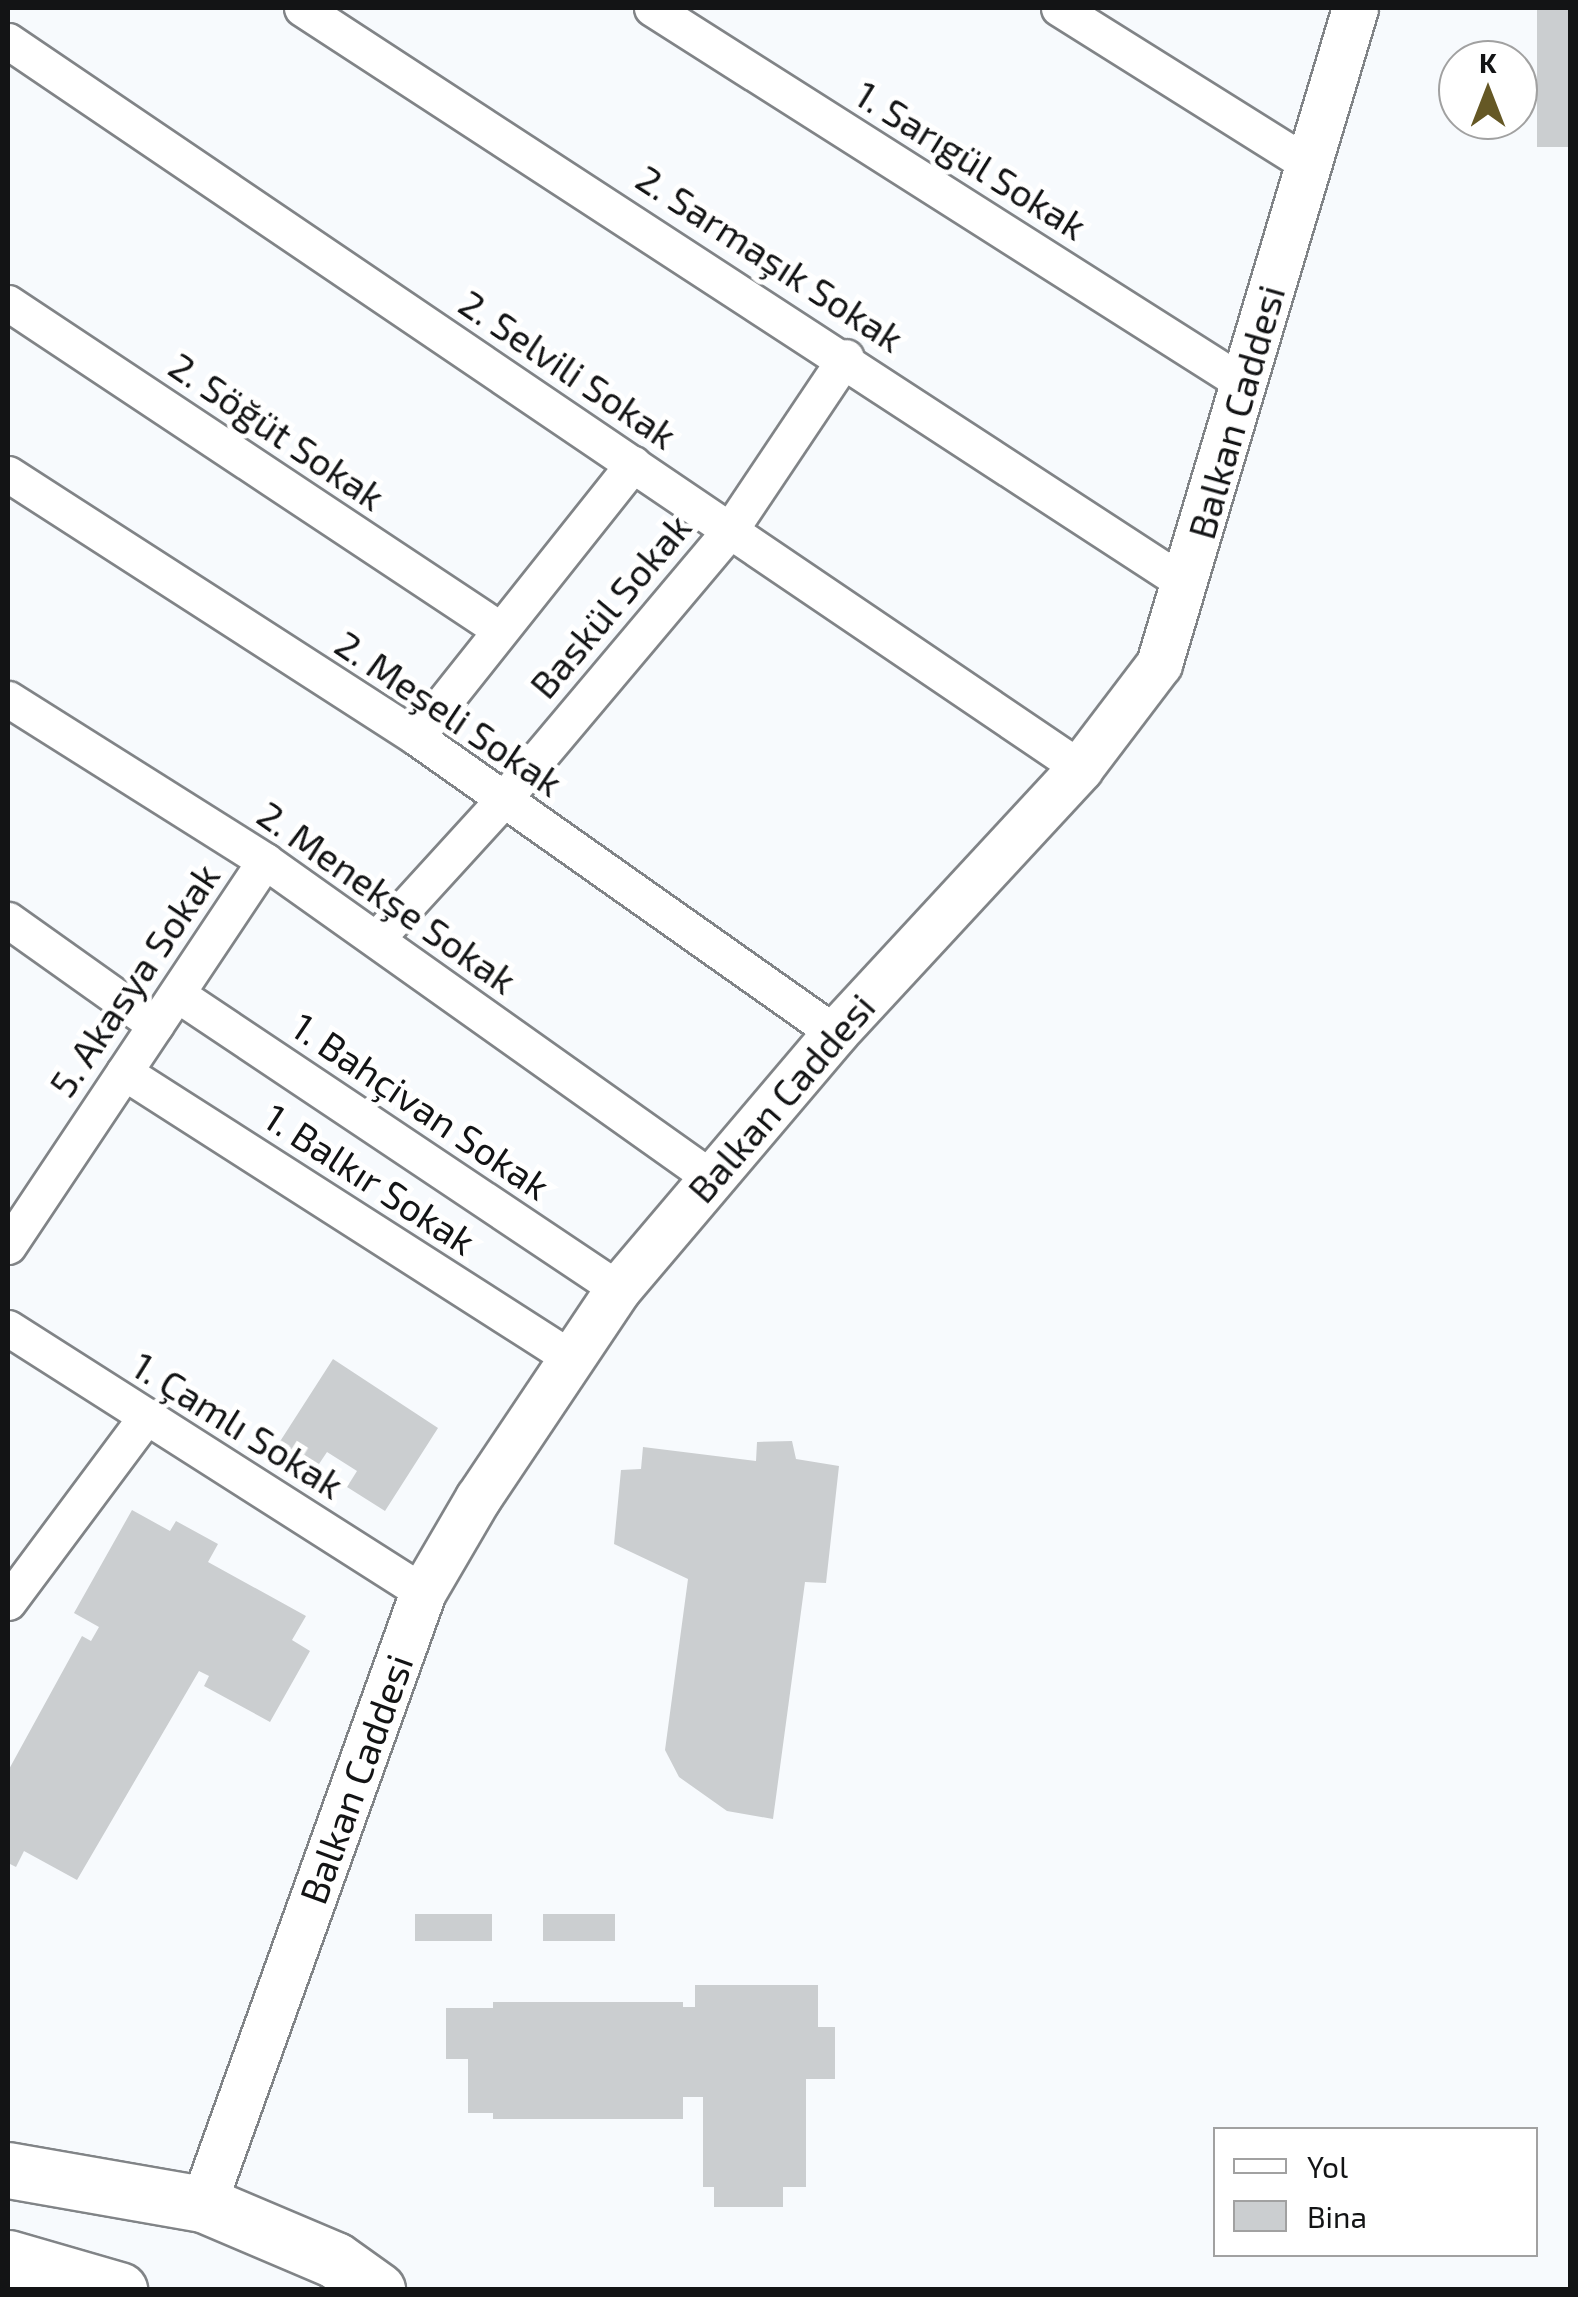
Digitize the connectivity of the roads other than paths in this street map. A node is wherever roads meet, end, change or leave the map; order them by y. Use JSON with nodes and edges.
{"nodes":[{"id":1,"x":302,"y":8,"type":"edge"},
{"id":2,"x":652,"y":8,"type":"edge"},
{"id":3,"x":1059,"y":8,"type":"edge"},
{"id":4,"x":1355,"y":8,"type":"edge"},
{"id":5,"x":8,"y":41,"type":"edge"},
{"id":6,"x":1306,"y":163,"type":"junction"},
{"id":7,"x":8,"y":303,"type":"edge"},
{"id":8,"x":846,"y":357,"type":"junction"},
{"id":9,"x":1244,"y":384,"type":"junction"},
{"id":10,"x":633,"y":464,"type":"junction"},
{"id":11,"x":8,"y":474,"type":"edge"},
{"id":12,"x":730,"y":530,"type":"junction"},
{"id":13,"x":1187,"y":585,"type":"junction"},
{"id":14,"x":500,"y":629,"type":"junction"},
{"id":15,"x":8,"y":699,"type":"edge"},
{"id":16,"x":416,"y":737,"type":"junction"},
{"id":17,"x":1080,"y":768,"type":"junction"},
{"id":18,"x":502,"y":801,"type":"junction"},
{"id":19,"x":265,"y":861,"type":"junction"},
{"id":20,"x":8,"y":920,"type":"edge"},
{"id":21,"x":377,"y":938,"type":"junction"},
{"id":22,"x":177,"y":994,"type":"junction"},
{"id":23,"x":156,"y":1025,"type":"junction"},
{"id":24,"x":836,"y":1033,"type":"junction"},
{"id":25,"x":124,"y":1072,"type":"junction"},
{"id":26,"x":710,"y":1178,"type":"junction"},
{"id":27,"x":8,"y":1246,"type":"edge"},
{"id":28,"x":618,"y":1290,"type":"junction"},
{"id":29,"x":8,"y":1328,"type":"edge"},
{"id":30,"x":571,"y":1358,"type":"junction"},
{"id":31,"x":146,"y":1417,"type":"junction"},
{"id":32,"x":423,"y":1592,"type":"junction"},
{"id":33,"x":8,"y":1602,"type":"edge"},
{"id":34,"x":8,"y":2170,"type":"edge"},
{"id":35,"x":203,"y":2204,"type":"junction"},
{"id":36,"x":8,"y":2258,"type":"edge"},
{"id":37,"x":119,"y":2290,"type":"edge"},
{"id":38,"x":377,"y":2290,"type":"edge"}],
"edges":[{"from":1,"to":8,"type":"street","name":"2. Sarmaşık Sokak"},
{"from":2,"to":9,"type":"street","name":"1. Sarıgül Sokak"},
{"from":3,"to":6,"type":"street"},
{"from":4,"to":6,"type":"street","name":"Balkan Caddesi"},
{"from":5,"to":10,"type":"street","name":"2. Selvili Sokak"},
{"from":6,"to":9,"type":"street","name":"Balkan Caddesi"},
{"from":7,"to":14,"type":"street","name":"2. Söğüt Sokak"},
{"from":8,"to":12,"type":"street","name":"Baskül Sokak"},
{"from":8,"to":13,"type":"street","name":"2. Sarmaşık Sokak"},
{"from":9,"to":13,"type":"street","name":"Balkan Caddesi"},
{"from":10,"to":12,"type":"street","name":"2. Selvili Sokak"},
{"from":10,"to":14,"type":"street"},
{"from":11,"to":16,"type":"street","name":"2. Meşeli Sokak"},
{"from":12,"to":17,"type":"street","name":"2. Selvili Sokak"},
{"from":12,"to":18,"type":"street","name":"Baskül Sokak"},
{"from":13,"to":17,"type":"street","name":"Balkan Caddesi"},
{"from":14,"to":16,"type":"street"},
{"from":15,"to":19,"type":"street","name":"2. Menekşe Sokak"},
{"from":16,"to":18,"type":"street","name":"2. Meşeli Sokak"},
{"from":17,"to":24,"type":"street","name":"Balkan Caddesi"},
{"from":18,"to":21,"type":"street","name":"Baskül Sokak"},
{"from":18,"to":24,"type":"street","name":"2. Meşeli Sokak"},
{"from":19,"to":21,"type":"street","name":"2. Menekşe Sokak"},
{"from":19,"to":22,"type":"street","name":"5. Akasya Sokak"},
{"from":20,"to":23,"type":"street"},
{"from":21,"to":26,"type":"street","name":"2. Menekşe Sokak"},
{"from":22,"to":23,"type":"street","name":"5. Akasya Sokak"},
{"from":22,"to":28,"type":"street","name":"1. Bahçivan Sokak"},
{"from":23,"to":25,"type":"street","name":"5. Akasya Sokak"},
{"from":24,"to":26,"type":"street","name":"Balkan Caddesi"},
{"from":25,"to":27,"type":"street","name":"5. Akasya Sokak"},
{"from":25,"to":30,"type":"street","name":"1. Balkır Sokak"},
{"from":26,"to":28,"type":"street","name":"Balkan Caddesi"},
{"from":28,"to":30,"type":"street","name":"Balkan Caddesi"},
{"from":29,"to":31,"type":"street","name":"1. Çamlı Sokak"},
{"from":30,"to":32,"type":"street","name":"Balkan Caddesi"},
{"from":31,"to":32,"type":"street","name":"1. Çamlı Sokak"},
{"from":31,"to":33,"type":"street"},
{"from":32,"to":35,"type":"street","name":"Balkan Caddesi"},
{"from":34,"to":35,"type":"main road"},
{"from":35,"to":38,"type":"main road"},
{"from":36,"to":37,"type":"main road"}]}
